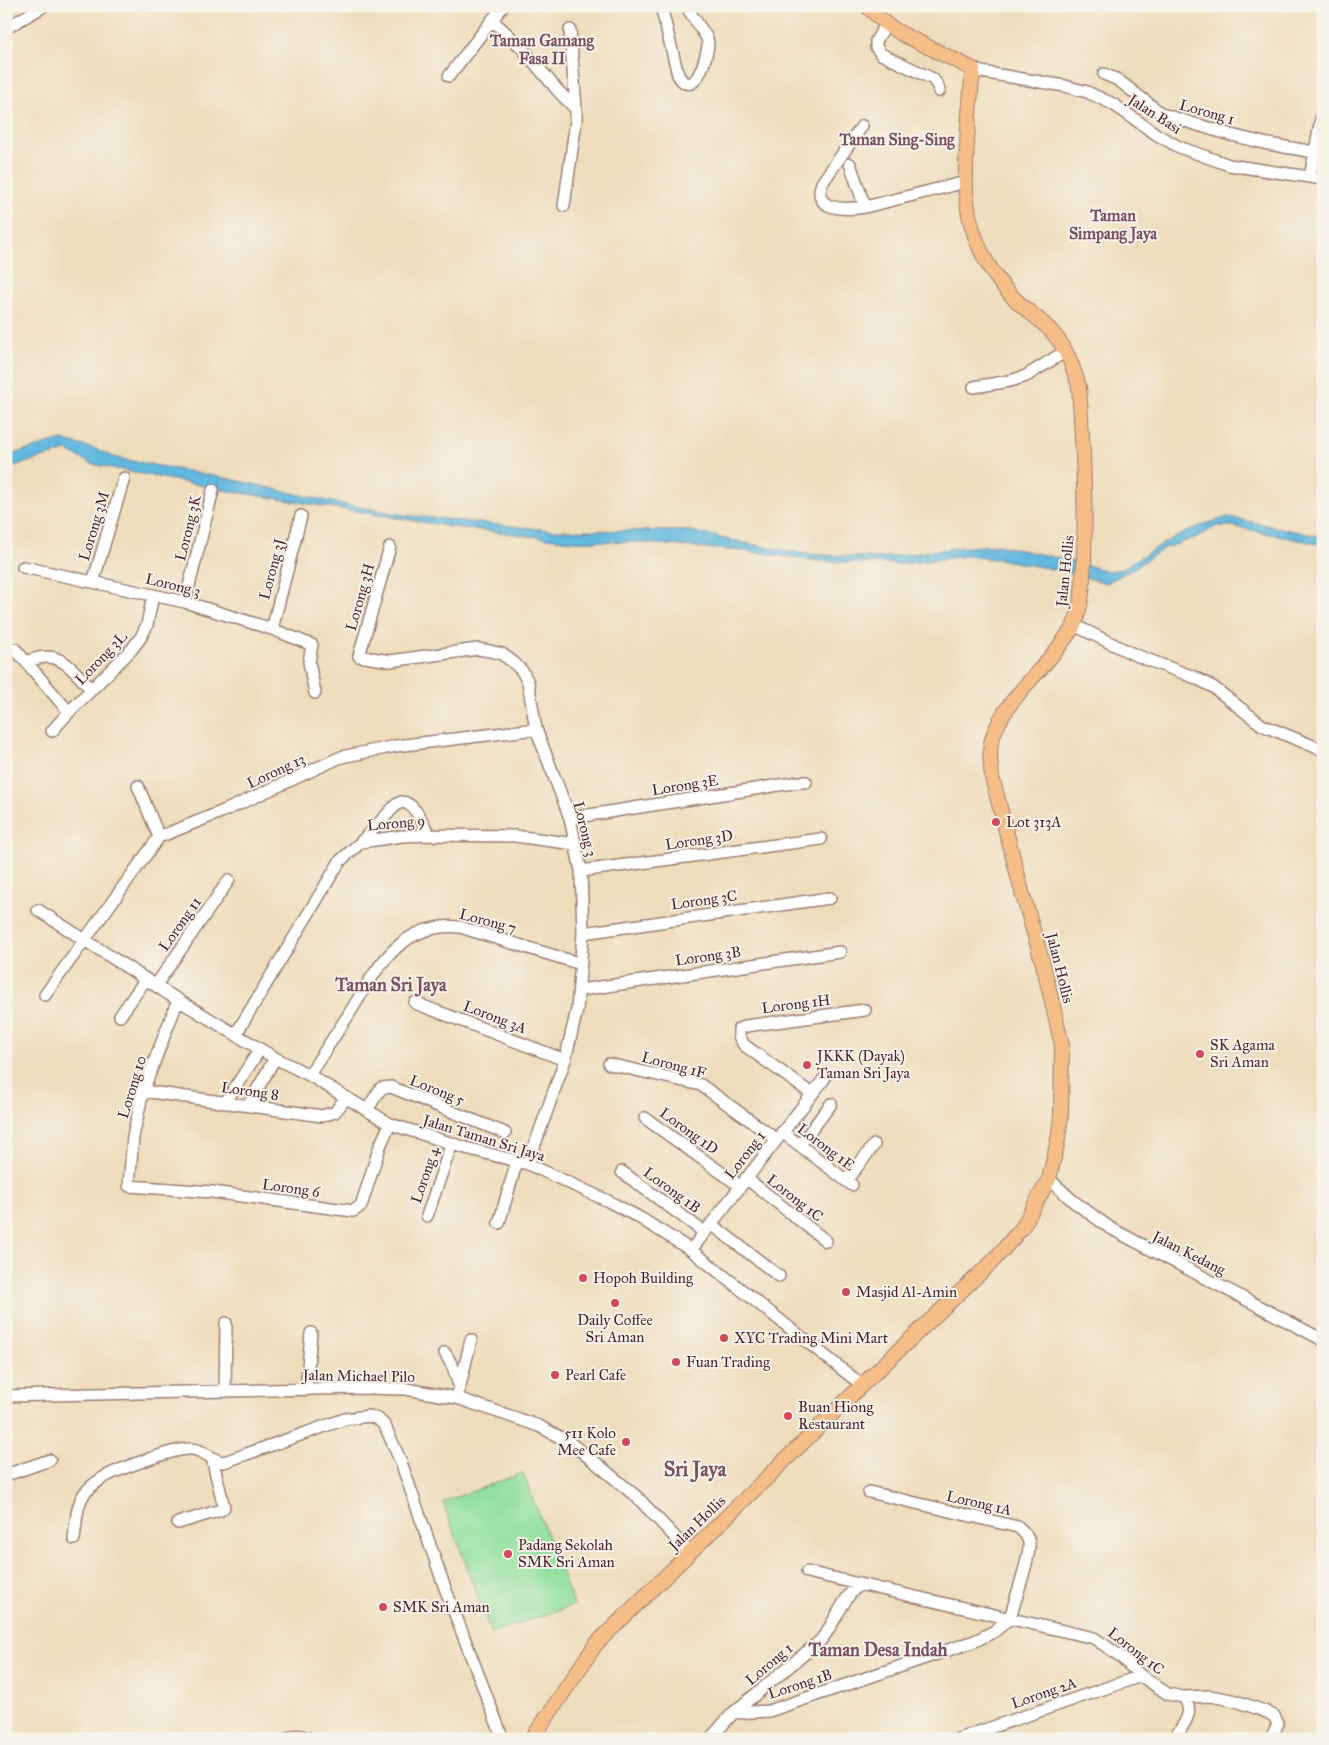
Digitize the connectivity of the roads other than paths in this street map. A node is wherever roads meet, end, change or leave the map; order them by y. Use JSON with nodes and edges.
{"nodes":[{"id":1,"x":44,"y":6,"type":"edge"},
{"id":2,"x":503,"y":6,"type":"edge"},
{"id":3,"x":661,"y":6,"type":"edge"},
{"id":4,"x":686,"y":6,"type":"edge"},
{"id":5,"x":867,"y":6,"type":"edge"},
{"id":6,"x":493,"y":21,"type":"junction"},
{"id":7,"x":886,"y":24,"type":"junction"},
{"id":8,"x":6,"y":28,"type":"edge"},
{"id":9,"x":570,"y":30,"type":"dead end"},
{"id":10,"x":973,"y":69,"type":"junction"},
{"id":11,"x":1104,"y":74,"type":"dead end"},
{"id":12,"x":449,"y":76,"type":"dead end"},
{"id":13,"x":939,"y":91,"type":"dead end"},
{"id":14,"x":576,"y":109,"type":"junction"},
{"id":15,"x":1323,"y":109,"type":"edge"},
{"id":16,"x":862,"y":126,"type":"dead end"},
{"id":17,"x":1320,"y":138,"type":"edge"},
{"id":18,"x":1314,"y":152,"type":"junction"},
{"id":19,"x":850,"y":164,"type":"dead end"},
{"id":20,"x":1310,"y":177,"type":"junction"},
{"id":21,"x":1323,"y":179,"type":"edge"},
{"id":22,"x":966,"y":182,"type":"junction"},
{"id":23,"x":564,"y":206,"type":"dead end"},
{"id":24,"x":865,"y":207,"type":"junction"},
{"id":25,"x":1066,"y":351,"type":"junction"},
{"id":26,"x":974,"y":387,"type":"dead end"},
{"id":27,"x":124,"y":478,"type":"dead end"},
{"id":28,"x":213,"y":490,"type":"dead end"},
{"id":29,"x":301,"y":516,"type":"dead end"},
{"id":30,"x":390,"y":547,"type":"dead end"},
{"id":31,"x":23,"y":567,"type":"dead end"},
{"id":32,"x":93,"y":582,"type":"junction"},
{"id":33,"x":153,"y":595,"type":"junction"},
{"id":34,"x":185,"y":602,"type":"junction"},
{"id":35,"x":1074,"y":625,"type":"junction"},
{"id":36,"x":272,"y":629,"type":"junction"},
{"id":37,"x":14,"y":648,"type":"dead end"},
{"id":38,"x":359,"y":656,"type":"joint"},
{"id":39,"x":26,"y":662,"type":"junction"},
{"id":40,"x":91,"y":689,"type":"junction"},
{"id":41,"x":315,"y":693,"type":"dead end"},
{"id":42,"x":68,"y":712,"type":"junction"},
{"id":43,"x":536,"y":729,"type":"junction"},
{"id":44,"x":52,"y":731,"type":"dead end"},
{"id":45,"x":1323,"y":750,"type":"edge"},
{"id":46,"x":806,"y":782,"type":"dead end"},
{"id":47,"x":138,"y":786,"type":"dead end"},
{"id":48,"x":570,"y":818,"type":"junction"},
{"id":49,"x":429,"y":835,"type":"junction"},
{"id":50,"x":159,"y":837,"type":"junction"},
{"id":51,"x":821,"y":839,"type":"dead end"},
{"id":52,"x":361,"y":842,"type":"junction"},
{"id":53,"x":575,"y":844,"type":"junction"},
{"id":54,"x":580,"y":871,"type":"junction"},
{"id":55,"x":229,"y":880,"type":"dead end"},
{"id":56,"x":830,"y":898,"type":"dead end"},
{"id":57,"x":38,"y":910,"type":"dead end"},
{"id":58,"x":583,"y":933,"type":"junction"},
{"id":59,"x":84,"y":940,"type":"junction"},
{"id":60,"x":840,"y":952,"type":"dead end"},
{"id":61,"x":581,"y":964,"type":"junction"},
{"id":62,"x":151,"y":982,"type":"junction"},
{"id":63,"x":580,"y":990,"type":"junction"},
{"id":64,"x":44,"y":995,"type":"dead end"},
{"id":65,"x":178,"y":1000,"type":"junction"},
{"id":66,"x":414,"y":1003,"type":"dead end"},
{"id":67,"x":866,"y":1010,"type":"dead end"},
{"id":68,"x":120,"y":1016,"type":"dead end"},
{"id":69,"x":236,"y":1034,"type":"junction"},
{"id":70,"x":260,"y":1049,"type":"junction"},
{"id":71,"x":275,"y":1058,"type":"junction"},
{"id":72,"x":565,"y":1060,"type":"junction"},
{"id":73,"x":609,"y":1064,"type":"dead end"},
{"id":74,"x":308,"y":1075,"type":"junction"},
{"id":75,"x":824,"y":1079,"type":"dead end"},
{"id":76,"x":143,"y":1091,"type":"junction"},
{"id":77,"x":812,"y":1094,"type":"junction"},
{"id":78,"x":346,"y":1098,"type":"junction"},
{"id":79,"x":225,"y":1103,"type":"junction"},
{"id":80,"x":831,"y":1104,"type":"dead end"},
{"id":81,"x":248,"y":1106,"type":"junction"},
{"id":82,"x":367,"y":1110,"type":"junction"},
{"id":83,"x":645,"y":1118,"type":"dead end"},
{"id":84,"x":390,"y":1124,"type":"junction"},
{"id":85,"x":505,"y":1133,"type":"dead end"},
{"id":86,"x":779,"y":1136,"type":"junction"},
{"id":87,"x":452,"y":1143,"type":"junction"},
{"id":88,"x":874,"y":1144,"type":"dead end"},
{"id":89,"x":800,"y":1146,"type":"junction"},
{"id":90,"x":522,"y":1162,"type":"junction"},
{"id":91,"x":622,"y":1172,"type":"dead end"},
{"id":92,"x":1049,"y":1179,"type":"junction"},
{"id":93,"x":743,"y":1182,"type":"junction"},
{"id":94,"x":129,"y":1186,"type":"joint"},
{"id":95,"x":427,"y":1216,"type":"dead end"},
{"id":96,"x":499,"y":1223,"type":"dead end"},
{"id":97,"x":708,"y":1228,"type":"junction"},
{"id":98,"x":826,"y":1241,"type":"dead end"},
{"id":99,"x":691,"y":1250,"type":"junction"},
{"id":100,"x":779,"y":1276,"type":"dead end"},
{"id":101,"x":226,"y":1323,"type":"dead end"},
{"id":102,"x":311,"y":1333,"type":"dead end"},
{"id":103,"x":471,"y":1340,"type":"dead end"},
{"id":104,"x":1323,"y":1340,"type":"edge"},
{"id":105,"x":445,"y":1353,"type":"dead end"},
{"id":106,"x":862,"y":1384,"type":"junction"},
{"id":107,"x":459,"y":1385,"type":"junction"},
{"id":108,"x":306,"y":1390,"type":"junction"},
{"id":109,"x":225,"y":1392,"type":"junction"},
{"id":110,"x":6,"y":1396,"type":"edge"},
{"id":111,"x":457,"y":1398,"type":"junction"},
{"id":112,"x":212,"y":1458,"type":"junction"},
{"id":113,"x":50,"y":1460,"type":"dead end"},
{"id":114,"x":6,"y":1475,"type":"edge"},
{"id":115,"x":869,"y":1492,"type":"dead end"},
{"id":116,"x":178,"y":1523,"type":"dead end"},
{"id":117,"x":74,"y":1539,"type":"dead end"},
{"id":118,"x":690,"y":1553,"type":"junction"},
{"id":119,"x":807,"y":1572,"type":"dead end"},
{"id":120,"x":860,"y":1585,"type":"junction"},
{"id":121,"x":1010,"y":1618,"type":"junction"},
{"id":122,"x":1141,"y":1676,"type":"junction"},
{"id":123,"x":1183,"y":1697,"type":"junction"},
{"id":124,"x":733,"y":1713,"type":"junction"},
{"id":125,"x":533,"y":1737,"type":"edge"},
{"id":126,"x":288,"y":1739,"type":"edge"},
{"id":127,"x":310,"y":1739,"type":"edge"},
{"id":128,"x":503,"y":1739,"type":"edge"},
{"id":129,"x":549,"y":1739,"type":"edge"},
{"id":130,"x":710,"y":1739,"type":"edge"},
{"id":131,"x":958,"y":1739,"type":"edge"},
{"id":132,"x":1174,"y":1739,"type":"edge"},
{"id":133,"x":1271,"y":1739,"type":"edge"}],
"edges":[{"from":1,"to":8,"type":"street"},
{"from":2,"to":6,"type":"street"},
{"from":3,"to":4,"type":"street"},
{"from":5,"to":7,"type":"main road"},
{"from":6,"to":12,"type":"street"},
{"from":6,"to":14,"type":"street"},
{"from":7,"to":10,"type":"main road"},
{"from":7,"to":13,"type":"street"},
{"from":9,"to":14,"type":"street"},
{"from":10,"to":20,"type":"street","name":"Jalan Basi"},
{"from":10,"to":22,"type":"main road","name":"Jalan Hollis"},
{"from":11,"to":18,"type":"street","name":"Lorong 1"},
{"from":14,"to":23,"type":"street"},
{"from":15,"to":17,"type":"street"},
{"from":16,"to":24,"type":"street"},
{"from":17,"to":18,"type":"street"},
{"from":18,"to":20,"type":"street"},
{"from":19,"to":24,"type":"street"},
{"from":20,"to":21,"type":"street","name":"Jalan Basi"},
{"from":22,"to":24,"type":"street"},
{"from":22,"to":25,"type":"main road","name":"Jalan Hollis"},
{"from":25,"to":26,"type":"street"},
{"from":25,"to":35,"type":"main road","name":"Jalan Hollis"},
{"from":27,"to":32,"type":"street","name":"Lorong 3M"},
{"from":28,"to":34,"type":"street","name":"Lorong 3K"},
{"from":29,"to":36,"type":"street","name":"Lorong 3J"},
{"from":30,"to":38,"type":"street","name":"Lorong 3H"},
{"from":31,"to":32,"type":"street","name":"Lorong 3"},
{"from":32,"to":33,"type":"street","name":"Lorong 3"},
{"from":33,"to":34,"type":"street","name":"Lorong 3"},
{"from":33,"to":40,"type":"street","name":"Lorong 3L"},
{"from":34,"to":36,"type":"street","name":"Lorong 3"},
{"from":35,"to":45,"type":"street"},
{"from":35,"to":92,"type":"main road","name":"Jalan Hollis"},
{"from":36,"to":41,"type":"street","name":"Lorong 3"},
{"from":37,"to":39,"type":"street"},
{"from":38,"to":43,"type":"street","name":"Lorong 3"},
{"from":39,"to":40,"type":"street"},
{"from":39,"to":42,"type":"street"},
{"from":40,"to":42,"type":"street","name":"Lorong 3L"},
{"from":42,"to":44,"type":"street","name":"Lorong 3L"},
{"from":43,"to":48,"type":"street","name":"Lorong 3"},
{"from":43,"to":50,"type":"street","name":"Lorong 13"},
{"from":46,"to":48,"type":"street","name":"Lorong 3E"},
{"from":47,"to":50,"type":"street"},
{"from":48,"to":53,"type":"street","name":"Lorong 3"},
{"from":49,"to":52,"type":"street","name":"Lorong 9"},
{"from":49,"to":52,"type":"street"},
{"from":49,"to":53,"type":"street","name":"Lorong 9"},
{"from":50,"to":59,"type":"street"},
{"from":51,"to":54,"type":"street","name":"Lorong 3D"},
{"from":52,"to":69,"type":"street","name":"Lorong 9"},
{"from":53,"to":54,"type":"street","name":"Lorong 3"},
{"from":54,"to":58,"type":"street","name":"Lorong 3"},
{"from":55,"to":62,"type":"street","name":"Lorong 11"},
{"from":56,"to":58,"type":"street","name":"Lorong 3C"},
{"from":57,"to":59,"type":"street","name":"Jalan Taman Sri Jaya"},
{"from":58,"to":61,"type":"street","name":"Lorong 3"},
{"from":59,"to":62,"type":"street","name":"Jalan Taman Sri Jaya"},
{"from":59,"to":64,"type":"street"},
{"from":60,"to":63,"type":"street","name":"Lorong 3B"},
{"from":61,"to":63,"type":"street","name":"Lorong 3"},
{"from":61,"to":74,"type":"street","name":"Lorong 7"},
{"from":62,"to":65,"type":"street","name":"Jalan Taman Sri Jaya"},
{"from":62,"to":68,"type":"street","name":"Lorong 11"},
{"from":63,"to":72,"type":"street","name":"Lorong 3"},
{"from":65,"to":69,"type":"street","name":"Jalan Taman Sri Jaya"},
{"from":65,"to":76,"type":"street","name":"Lorong 10"},
{"from":66,"to":72,"type":"street","name":"Lorong 3A"},
{"from":67,"to":77,"type":"street","name":"Lorong 1H"},
{"from":69,"to":70,"type":"street","name":"Jalan Taman Sri Jaya"},
{"from":70,"to":71,"type":"street","name":"Jalan Taman Sri Jaya"},
{"from":70,"to":79,"type":"street"},
{"from":71,"to":74,"type":"street","name":"Jalan Taman Sri Jaya"},
{"from":71,"to":81,"type":"street"},
{"from":72,"to":90,"type":"street","name":"Lorong 3"},
{"from":73,"to":86,"type":"street","name":"Lorong 1F"},
{"from":74,"to":78,"type":"street","name":"Jalan Taman Sri Jaya"},
{"from":75,"to":77,"type":"street","name":"Lorong 1"},
{"from":76,"to":79,"type":"street","name":"Lorong 8"},
{"from":76,"to":94,"type":"street","name":"Lorong 10"},
{"from":77,"to":86,"type":"street","name":"Lorong 1"},
{"from":78,"to":81,"type":"street","name":"Lorong 8"},
{"from":78,"to":82,"type":"street","name":"Jalan Taman Sri Jaya"},
{"from":79,"to":81,"type":"street","name":"Lorong 8"},
{"from":80,"to":89,"type":"street"},
{"from":82,"to":84,"type":"street","name":"Jalan Taman Sri Jaya"},
{"from":82,"to":85,"type":"street","name":"Lorong 5"},
{"from":83,"to":93,"type":"street","name":"Lorong 1D"},
{"from":84,"to":87,"type":"street","name":"Jalan Taman Sri Jaya"},
{"from":84,"to":94,"type":"street","name":"Lorong 6"},
{"from":86,"to":89,"type":"street","name":"Lorong 1E"},
{"from":86,"to":93,"type":"street","name":"Lorong 1"},
{"from":87,"to":90,"type":"street","name":"Jalan Taman Sri Jaya"},
{"from":87,"to":95,"type":"street","name":"Lorong 4"},
{"from":88,"to":89,"type":"street","name":"Lorong 1E"},
{"from":90,"to":96,"type":"street","name":"Lorong 3"},
{"from":90,"to":99,"type":"street","name":"Jalan Taman Sri Jaya"},
{"from":91,"to":97,"type":"street","name":"Lorong 1B"},
{"from":92,"to":104,"type":"street","name":"Jalan Kedang"},
{"from":92,"to":106,"type":"main road","name":"Jalan Hollis"},
{"from":93,"to":97,"type":"street","name":"Lorong 1"},
{"from":93,"to":98,"type":"street","name":"Lorong 1C"},
{"from":97,"to":99,"type":"street","name":"Lorong 1"},
{"from":97,"to":100,"type":"street"},
{"from":99,"to":106,"type":"street","name":"Jalan Taman Sri Jaya"},
{"from":101,"to":109,"type":"street"},
{"from":102,"to":108,"type":"street"},
{"from":103,"to":107,"type":"street"},
{"from":105,"to":107,"type":"street"},
{"from":106,"to":118,"type":"main road","name":"Jalan Hollis"},
{"from":107,"to":111,"type":"street"},
{"from":108,"to":109,"type":"street","name":"Jalan Michael Pilo"},
{"from":108,"to":111,"type":"street","name":"Jalan Michael Pilo"},
{"from":109,"to":110,"type":"street","name":"Jalan Michael Pilo"},
{"from":111,"to":118,"type":"street","name":"Jalan Michael Pilo"},
{"from":112,"to":116,"type":"street"},
{"from":112,"to":117,"type":"street"},
{"from":112,"to":128,"type":"street"},
{"from":113,"to":114,"type":"street"},
{"from":115,"to":121,"type":"street","name":"Lorong 1A"},
{"from":118,"to":125,"type":"main road","name":"Jalan Hollis"},
{"from":119,"to":120,"type":"street"},
{"from":120,"to":121,"type":"street"},
{"from":120,"to":124,"type":"street","name":"Lorong 1"},
{"from":121,"to":122,"type":"street","name":"Lorong 1C"},
{"from":121,"to":124,"type":"street","name":"Lorong 1B"},
{"from":122,"to":123,"type":"street","name":"Lorong 1C"},
{"from":122,"to":131,"type":"street","name":"Lorong 2A"},
{"from":123,"to":132,"type":"street"},
{"from":123,"to":133,"type":"street"},
{"from":124,"to":130,"type":"street","name":"Lorong 1"},
{"from":125,"to":129,"type":"street"},
{"from":126,"to":127,"type":"street"}]}
